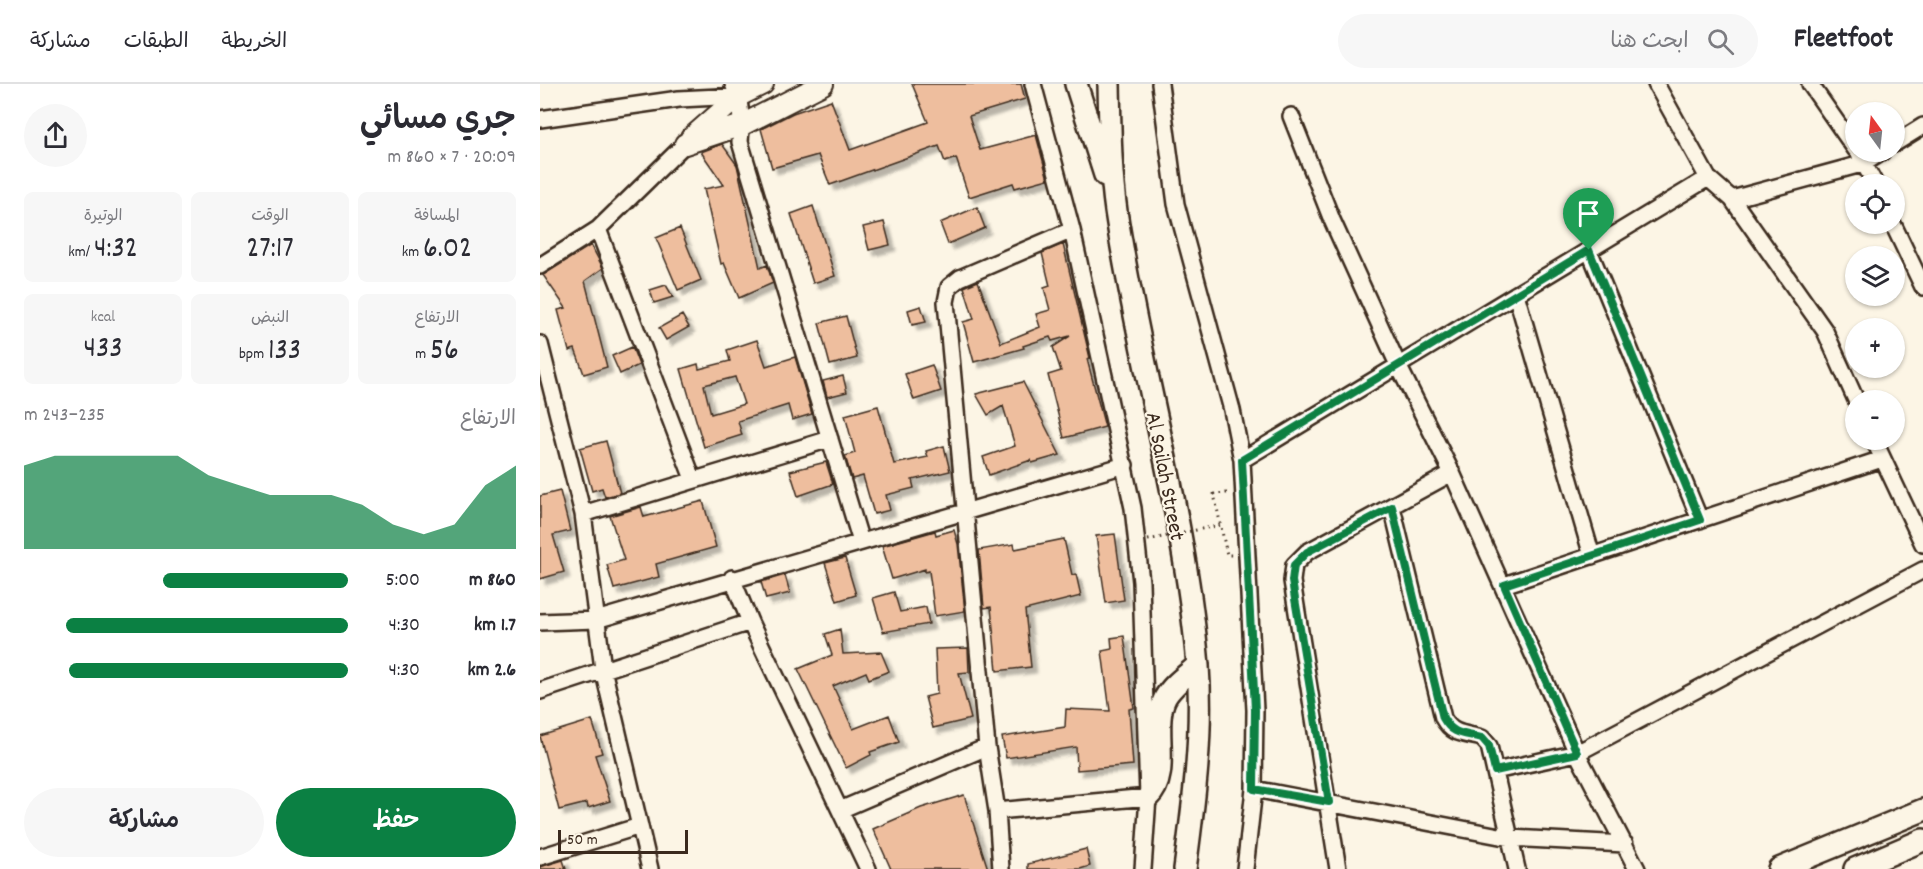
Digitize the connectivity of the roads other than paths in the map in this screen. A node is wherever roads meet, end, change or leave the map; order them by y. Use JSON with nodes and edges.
{"nodes":[{"id":1,"x":763,"y":84,"type":"edge"},
{"id":2,"x":823,"y":84,"type":"edge"},
{"id":3,"x":1033,"y":84,"type":"edge"},
{"id":4,"x":1076,"y":84,"type":"edge"},
{"id":5,"x":1109,"y":84,"type":"edge"},
{"id":6,"x":1160,"y":84,"type":"edge"},
{"id":7,"x":1656,"y":84,"type":"edge"},
{"id":8,"x":1810,"y":84,"type":"edge"},
{"id":9,"x":736,"y":90,"type":"edge"},
{"id":10,"x":1291,"y":116,"type":"dead end"},
{"id":11,"x":540,"y":119,"type":"edge"},
{"id":12,"x":742,"y":125,"type":"junction"},
{"id":13,"x":1923,"y":126,"type":"edge"},
{"id":14,"x":1845,"y":135,"type":"edge"},
{"id":15,"x":1905,"y":137,"type":"edge"},
{"id":16,"x":685,"y":144,"type":"junction"},
{"id":17,"x":1845,"y":160,"type":"edge"},
{"id":18,"x":1708,"y":178,"type":"junction"},
{"id":19,"x":1732,"y":199,"type":"junction"},
{"id":20,"x":1116,"y":210,"type":"junction"},
{"id":21,"x":598,"y":229,"type":"junction"},
{"id":22,"x":1072,"y":230,"type":"junction"},
{"id":23,"x":1898,"y":234,"type":"edge"},
{"id":24,"x":1589,"y":250,"type":"junction"},
{"id":25,"x":540,"y":266,"type":"edge"},
{"id":26,"x":1923,"y":287,"type":"edge"},
{"id":27,"x":1516,"y":294,"type":"junction"},
{"id":28,"x":540,"y":344,"type":"edge"},
{"id":29,"x":1398,"y":365,"type":"junction"},
{"id":30,"x":1852,"y":390,"type":"edge"},
{"id":31,"x":830,"y":439,"type":"junction"},
{"id":32,"x":1878,"y":450,"type":"edge"},
{"id":33,"x":1882,"y":459,"type":"junction"},
{"id":34,"x":1242,"y":460,"type":"junction"},
{"id":35,"x":1125,"y":465,"type":"junction"},
{"id":36,"x":1452,"y":473,"type":"junction"},
{"id":37,"x":693,"y":479,"type":"junction"},
{"id":38,"x":1392,"y":507,"type":"junction"},
{"id":39,"x":964,"y":513,"type":"junction"},
{"id":40,"x":583,"y":514,"type":"junction"},
{"id":41,"x":1700,"y":520,"type":"junction"},
{"id":42,"x":861,"y":542,"type":"junction"},
{"id":43,"x":1923,"y":544,"type":"edge"},
{"id":44,"x":1592,"y":556,"type":"junction"},
{"id":45,"x":1923,"y":570,"type":"edge"},
{"id":46,"x":732,"y":578,"type":"junction"},
{"id":47,"x":1504,"y":585,"type":"junction"},
{"id":48,"x":596,"y":620,"type":"junction"},
{"id":49,"x":540,"y":622,"type":"edge"},
{"id":50,"x":750,"y":622,"type":"junction"},
{"id":51,"x":1198,"y":665,"type":"junction"},
{"id":52,"x":603,"y":669,"type":"junction"},
{"id":53,"x":540,"y":691,"type":"edge"},
{"id":54,"x":987,"y":747,"type":"junction"},
{"id":55,"x":1577,"y":753,"type":"junction"},
{"id":56,"x":1495,"y":771,"type":"junction"},
{"id":57,"x":1254,"y":789,"type":"junction"},
{"id":58,"x":1148,"y":797,"type":"junction"},
{"id":59,"x":1329,"y":802,"type":"junction"},
{"id":60,"x":840,"y":810,"type":"junction"},
{"id":61,"x":1923,"y":810,"type":"edge"},
{"id":62,"x":997,"y":811,"type":"junction"},
{"id":63,"x":640,"y":826,"type":"junction"},
{"id":64,"x":1510,"y":838,"type":"junction"},
{"id":65,"x":1923,"y":840,"type":"edge"},
{"id":66,"x":1625,"y":844,"type":"junction"},
{"id":67,"x":540,"y":857,"type":"edge"},
{"id":68,"x":1186,"y":860,"type":"edge"},
{"id":69,"x":650,"y":869,"type":"edge"},
{"id":70,"x":868,"y":869,"type":"edge"},
{"id":71,"x":1001,"y":869,"type":"edge"},
{"id":72,"x":1143,"y":869,"type":"edge"},
{"id":73,"x":1203,"y":869,"type":"edge"},
{"id":74,"x":1245,"y":869,"type":"edge"},
{"id":75,"x":1338,"y":869,"type":"edge"},
{"id":76,"x":1517,"y":869,"type":"edge"},
{"id":77,"x":1637,"y":869,"type":"edge"},
{"id":78,"x":1779,"y":869,"type":"edge"},
{"id":79,"x":1855,"y":869,"type":"edge"}],
"edges":[{"from":1,"to":9,"type":"street"},
{"from":2,"to":12,"type":"street"},
{"from":3,"to":22,"type":"street"},
{"from":4,"to":20,"type":"main road"},
{"from":5,"to":20,"type":"main road","name":"Al Sailah Street"},
{"from":6,"to":34,"type":"street"},
{"from":7,"to":18,"type":"street"},
{"from":8,"to":14,"type":"street"},
{"from":9,"to":11,"type":"street"},
{"from":9,"to":12,"type":"street"},
{"from":9,"to":16,"type":"street"},
{"from":10,"to":29,"type":"street"},
{"from":12,"to":16,"type":"street"},
{"from":12,"to":31,"type":"street"},
{"from":13,"to":15,"type":"street"},
{"from":16,"to":21,"type":"street"},
{"from":17,"to":19,"type":"street"},
{"from":18,"to":19,"type":"street"},
{"from":18,"to":24,"type":"street"},
{"from":19,"to":30,"type":"street"},
{"from":20,"to":51,"type":"main road","name":"Al Sailah Street"},
{"from":21,"to":25,"type":"street"},
{"from":21,"to":37,"type":"street"},
{"from":22,"to":35,"type":"street"},
{"from":22,"to":39,"type":"street"},
{"from":23,"to":26,"type":"street"},
{"from":24,"to":27,"type":"street"},
{"from":24,"to":41,"type":"street"},
{"from":27,"to":29,"type":"street"},
{"from":27,"to":44,"type":"street"},
{"from":28,"to":40,"type":"street"},
{"from":29,"to":34,"type":"street"},
{"from":29,"to":36,"type":"street"},
{"from":31,"to":37,"type":"street"},
{"from":31,"to":42,"type":"street"},
{"from":32,"to":33,"type":"street"},
{"from":33,"to":41,"type":"street"},
{"from":33,"to":43,"type":"street"},
{"from":34,"to":57,"type":"street"},
{"from":35,"to":39,"type":"street"},
{"from":35,"to":58,"type":"street"},
{"from":36,"to":38,"type":"street"},
{"from":36,"to":47,"type":"street"},
{"from":37,"to":40,"type":"street"},
{"from":38,"to":56,"type":"street"},
{"from":38,"to":59,"type":"street"},
{"from":39,"to":42,"type":"street"},
{"from":39,"to":54,"type":"street"},
{"from":40,"to":48,"type":"street"},
{"from":41,"to":44,"type":"street"},
{"from":42,"to":46,"type":"street"},
{"from":44,"to":47,"type":"street"},
{"from":45,"to":55,"type":"street"},
{"from":46,"to":48,"type":"street"},
{"from":46,"to":50,"type":"street"},
{"from":47,"to":55,"type":"street"},
{"from":48,"to":49,"type":"street"},
{"from":48,"to":52,"type":"street"},
{"from":50,"to":52,"type":"street"},
{"from":50,"to":60,"type":"street"},
{"from":51,"to":58,"type":"main road"},
{"from":51,"to":68,"type":"main road","name":"Al Sailah Street"},
{"from":52,"to":53,"type":"street"},
{"from":52,"to":63,"type":"street"},
{"from":54,"to":60,"type":"street"},
{"from":54,"to":62,"type":"street"},
{"from":55,"to":56,"type":"street"},
{"from":55,"to":66,"type":"street"},
{"from":56,"to":64,"type":"street"},
{"from":57,"to":59,"type":"street"},
{"from":57,"to":74,"type":"street"},
{"from":58,"to":62,"type":"street"},
{"from":58,"to":72,"type":"street"},
{"from":59,"to":64,"type":"street"},
{"from":59,"to":75,"type":"street"},
{"from":60,"to":70,"type":"street"},
{"from":61,"to":78,"type":"main road"},
{"from":62,"to":71,"type":"street"},
{"from":63,"to":67,"type":"street"},
{"from":63,"to":69,"type":"street"},
{"from":64,"to":66,"type":"street"},
{"from":64,"to":76,"type":"street"},
{"from":65,"to":79,"type":"main road"},
{"from":66,"to":77,"type":"street"},
{"from":68,"to":73,"type":"main road"}]}
